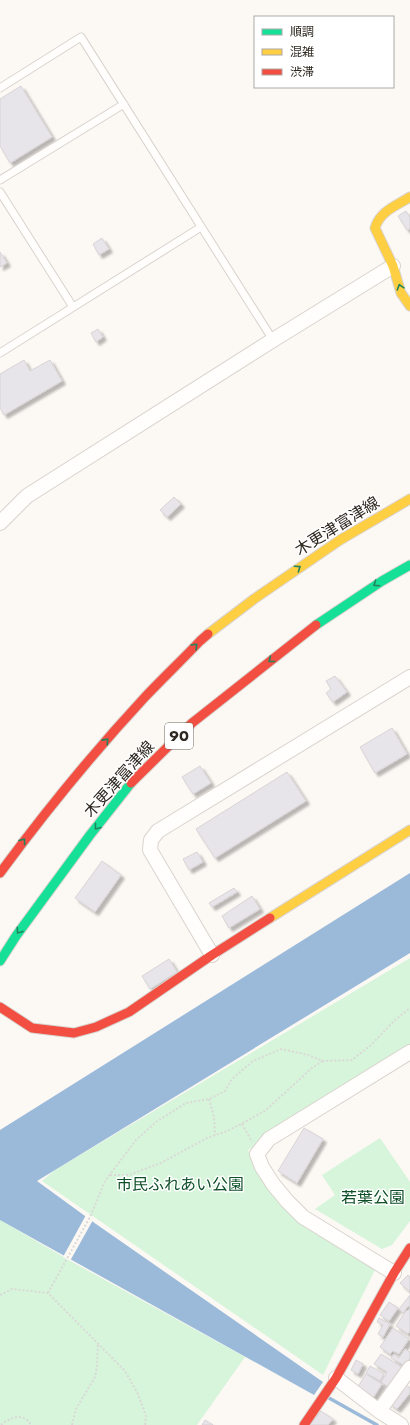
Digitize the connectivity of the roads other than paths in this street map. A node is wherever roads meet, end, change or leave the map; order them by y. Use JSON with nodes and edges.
{"nodes":[{"id":1,"x":0,"y":88,"type":"edge"},
{"id":2,"x":124,"y":104,"type":"junction"},
{"id":3,"x":0,"y":180,"type":"edge"},
{"id":4,"x":0,"y":192,"type":"edge"},
{"id":5,"x":410,"y":197,"type":"edge"},
{"id":6,"x":201,"y":226,"type":"junction"},
{"id":7,"x":393,"y":266,"type":"junction"},
{"id":8,"x":404,"y":276,"type":"dead end"},
{"id":9,"x":410,"y":306,"type":"edge"},
{"id":10,"x":73,"y":307,"type":"junction"},
{"id":11,"x":273,"y":340,"type":"junction"},
{"id":12,"x":0,"y":353,"type":"edge"},
{"id":13,"x":410,"y":499,"type":"edge"},
{"id":14,"x":0,"y":523,"type":"edge"},
{"id":15,"x":410,"y":564,"type":"edge"},
{"id":16,"x":410,"y":677,"type":"edge"},
{"id":17,"x":410,"y":830,"type":"edge"},
{"id":18,"x":0,"y":873,"type":"edge"},
{"id":19,"x":212,"y":955,"type":"junction"},
{"id":20,"x":0,"y":961,"type":"edge"},
{"id":21,"x":0,"y":1007,"type":"edge"},
{"id":22,"x":410,"y":1052,"type":"edge"},
{"id":23,"x":410,"y":1248,"type":"edge"},
{"id":24,"x":394,"y":1273,"type":"junction"},
{"id":25,"x":410,"y":1368,"type":"edge"},
{"id":26,"x":334,"y":1381,"type":"junction"},
{"id":27,"x":379,"y":1410,"type":"junction"},
{"id":28,"x":304,"y":1425,"type":"edge"},
{"id":29,"x":401,"y":1425,"type":"edge"}],
"edges":[{"from":1,"to":2,"type":"lane"},
{"from":2,"to":3,"type":"lane"},
{"from":2,"to":6,"type":"lane"},
{"from":4,"to":10,"type":"lane"},
{"from":5,"to":7,"type":"main road"},
{"from":6,"to":10,"type":"lane"},
{"from":6,"to":11,"type":"lane"},
{"from":7,"to":8,"type":"main road"},
{"from":9,"to":7,"type":"main road","one_way":true},
{"from":7,"to":11,"type":"street"},
{"from":10,"to":12,"type":"lane"},
{"from":11,"to":14,"type":"street"},
{"from":18,"to":13,"type":"main road","name":"木更津富津線","one_way":true},
{"from":15,"to":20,"type":"main road","name":"木更津富津線","number":"90","one_way":true},
{"from":16,"to":19,"type":"street"},
{"from":17,"to":19,"type":"main road"},
{"from":19,"to":21,"type":"main road"},
{"from":22,"to":24,"type":"street"},
{"from":23,"to":24,"type":"main road"},
{"from":24,"to":26,"type":"main road"},
{"from":25,"to":27,"type":"street"},
{"from":26,"to":27,"type":"street"},
{"from":26,"to":28,"type":"main road"},
{"from":27,"to":29,"type":"street"}]}
